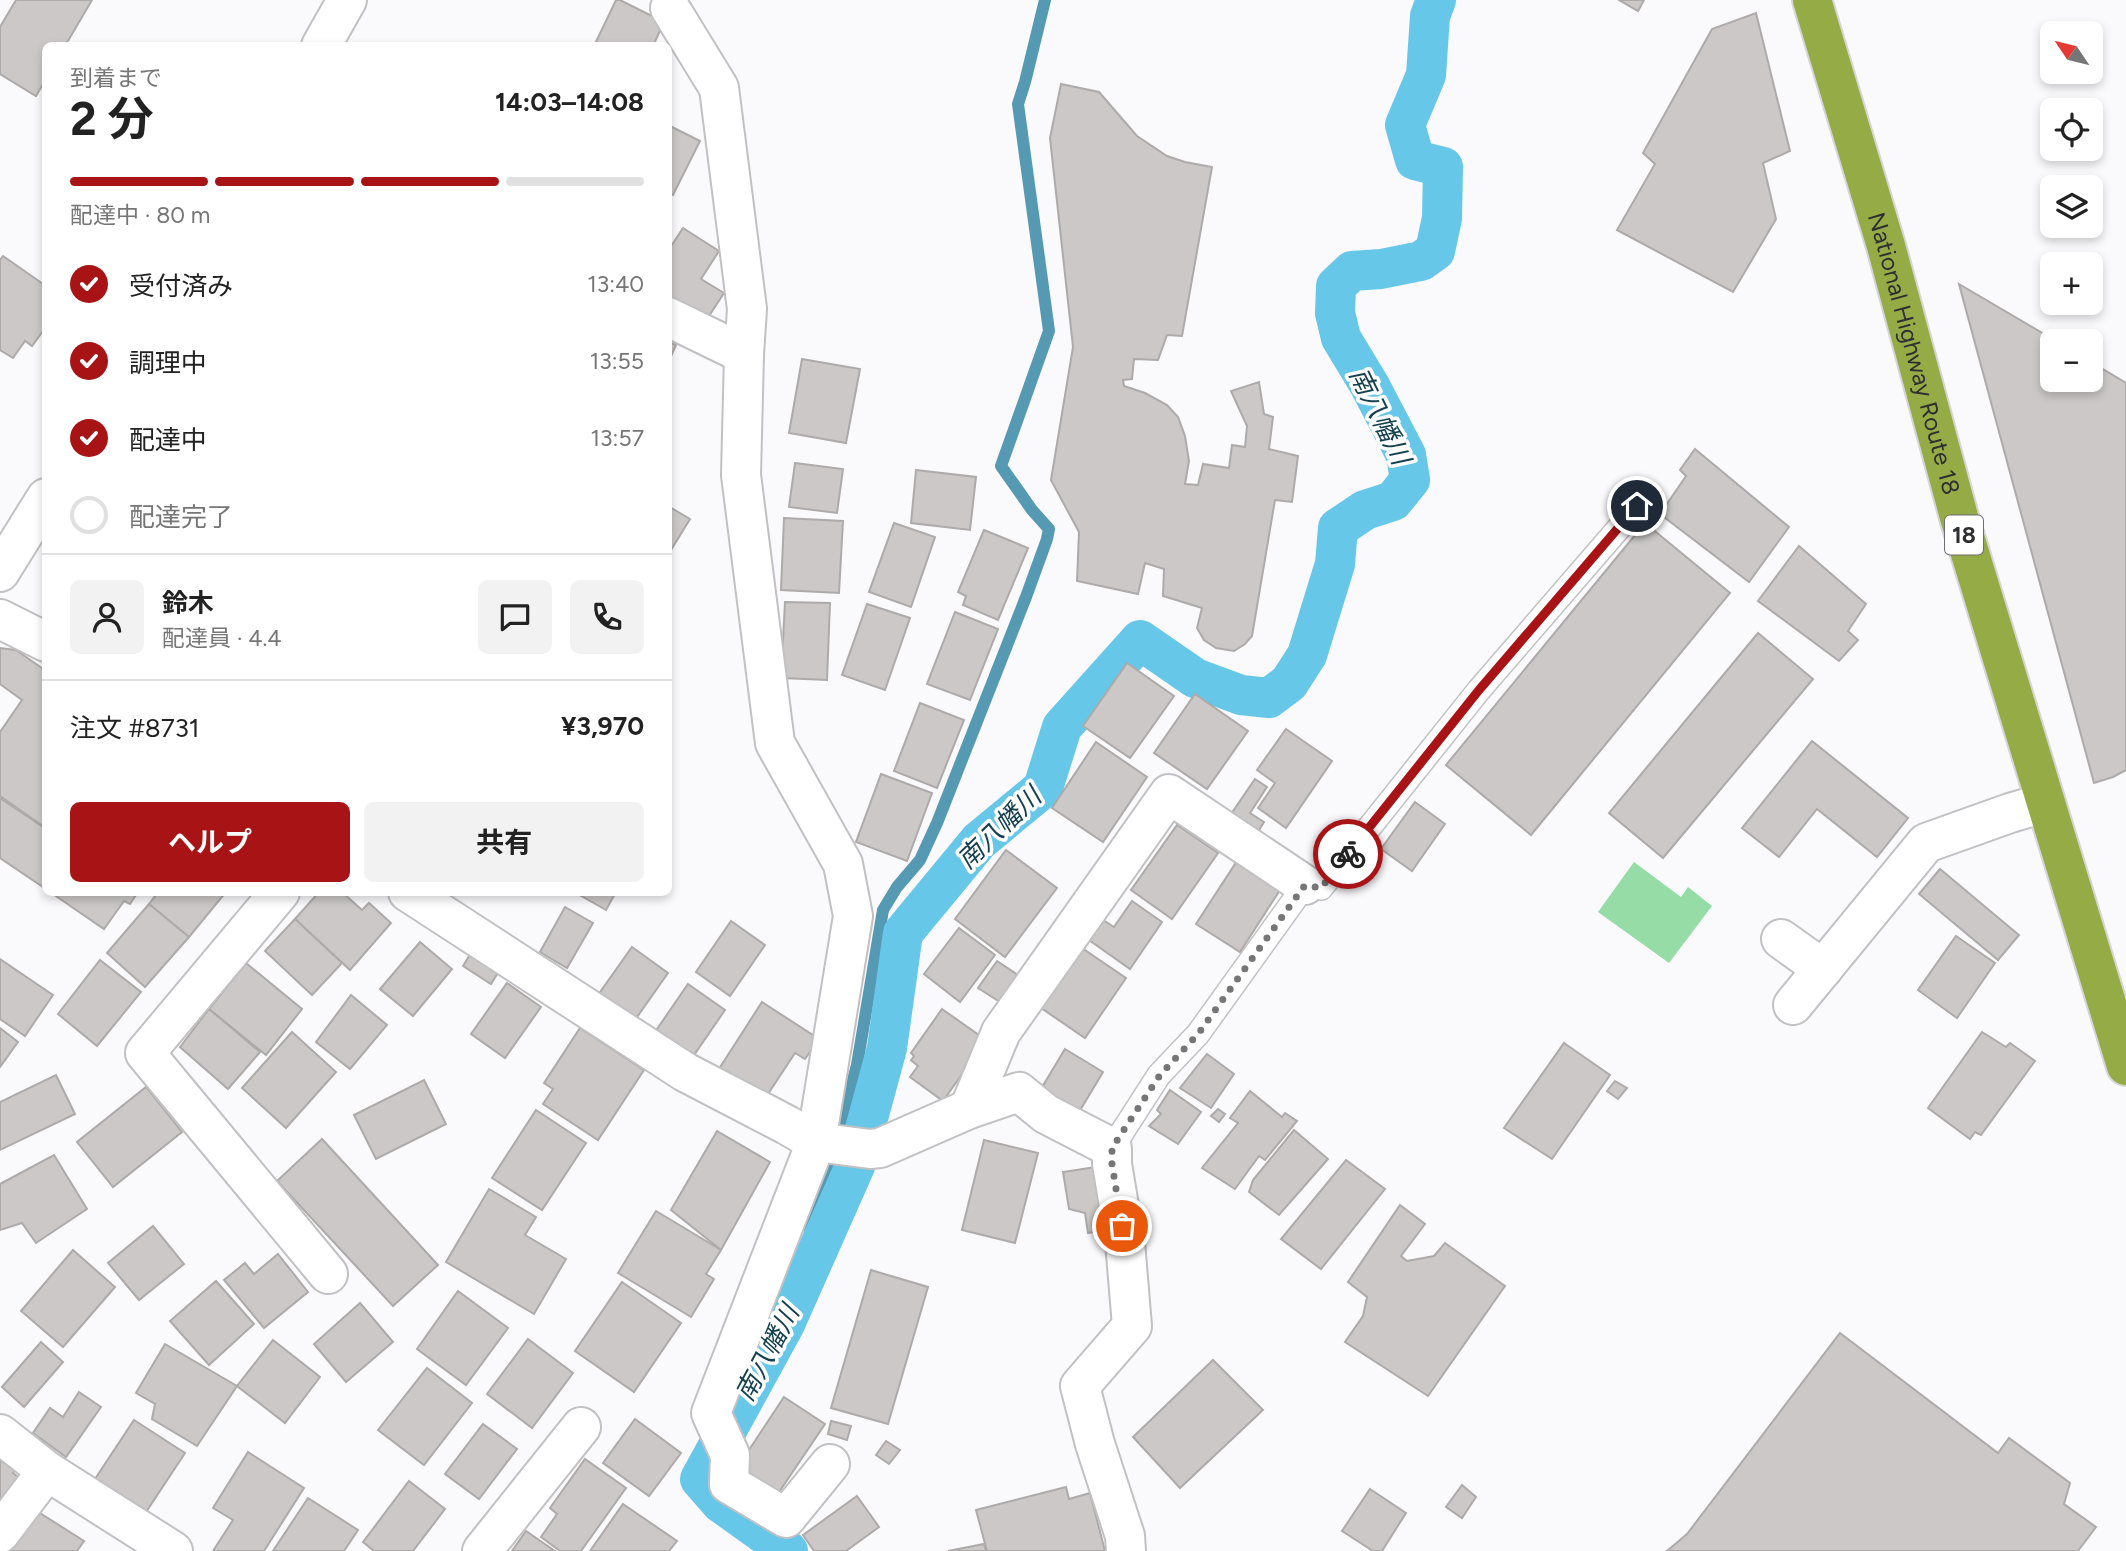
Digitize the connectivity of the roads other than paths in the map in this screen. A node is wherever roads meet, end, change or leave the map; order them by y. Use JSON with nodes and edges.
{"nodes":[{"id":1,"x":347,"y":0,"type":"edge"},
{"id":2,"x":1812,"y":0,"type":"edge"},
{"id":3,"x":670,"y":8,"type":"dead end"},
{"id":4,"x":322,"y":42,"type":"edge"},
{"id":5,"x":672,"y":319,"type":"edge"},
{"id":6,"x":744,"y":354,"type":"junction"},
{"id":7,"x":42,"y":504,"type":"edge"},
{"id":8,"x":1637,"y":506,"type":"dead end"},
{"id":9,"x":0,"y":572,"type":"edge"},
{"id":10,"x":0,"y":619,"type":"edge"},
{"id":11,"x":42,"y":640,"type":"edge"},
{"id":12,"x":2044,"y":803,"type":"junction"},
{"id":13,"x":1305,"y":885,"type":"junction"},
{"id":14,"x":277,"y":896,"type":"edge"},
{"id":15,"x":414,"y":896,"type":"edge"},
{"id":16,"x":1781,"y":939,"type":"dead end"},
{"id":17,"x":1823,"y":969,"type":"junction"},
{"id":18,"x":1793,"y":1005,"type":"dead end"},
{"id":19,"x":2126,"y":1066,"type":"edge"},
{"id":20,"x":970,"y":1109,"type":"junction"},
{"id":21,"x":821,"y":1143,"type":"junction"},
{"id":22,"x":1112,"y":1148,"type":"junction"},
{"id":23,"x":328,"y":1274,"type":"dead end"},
{"id":24,"x":582,"y":1427,"type":"dead end"},
{"id":25,"x":0,"y":1434,"type":"edge"},
{"id":26,"x":830,"y":1464,"type":"dead end"},
{"id":27,"x":47,"y":1471,"type":"junction"},
{"id":28,"x":0,"y":1533,"type":"edge"},
{"id":29,"x":173,"y":1551,"type":"edge"},
{"id":30,"x":482,"y":1551,"type":"edge"},
{"id":31,"x":1126,"y":1551,"type":"edge"}],
"edges":[{"from":1,"to":4,"type":"street"},
{"from":2,"to":12,"type":"highway","name":"National Highway Route 18","number":"18"},
{"from":3,"to":6,"type":"street"},
{"from":5,"to":6,"type":"street"},
{"from":6,"to":21,"type":"street"},
{"from":7,"to":9,"type":"street"},
{"from":8,"to":13,"type":"lane"},
{"from":10,"to":11,"type":"street"},
{"from":12,"to":17,"type":"street"},
{"from":12,"to":19,"type":"highway","name":"National Highway Route 18","number":"18"},
{"from":13,"to":20,"type":"street"},
{"from":13,"to":22,"type":"lane"},
{"from":14,"to":23,"type":"street"},
{"from":15,"to":21,"type":"street"},
{"from":16,"to":17,"type":"street"},
{"from":17,"to":18,"type":"street"},
{"from":20,"to":21,"type":"street"},
{"from":20,"to":22,"type":"street"},
{"from":21,"to":26,"type":"street"},
{"from":22,"to":31,"type":"street"},
{"from":24,"to":30,"type":"street"},
{"from":25,"to":27,"type":"street"},
{"from":27,"to":28,"type":"street"},
{"from":27,"to":29,"type":"street"}]}
